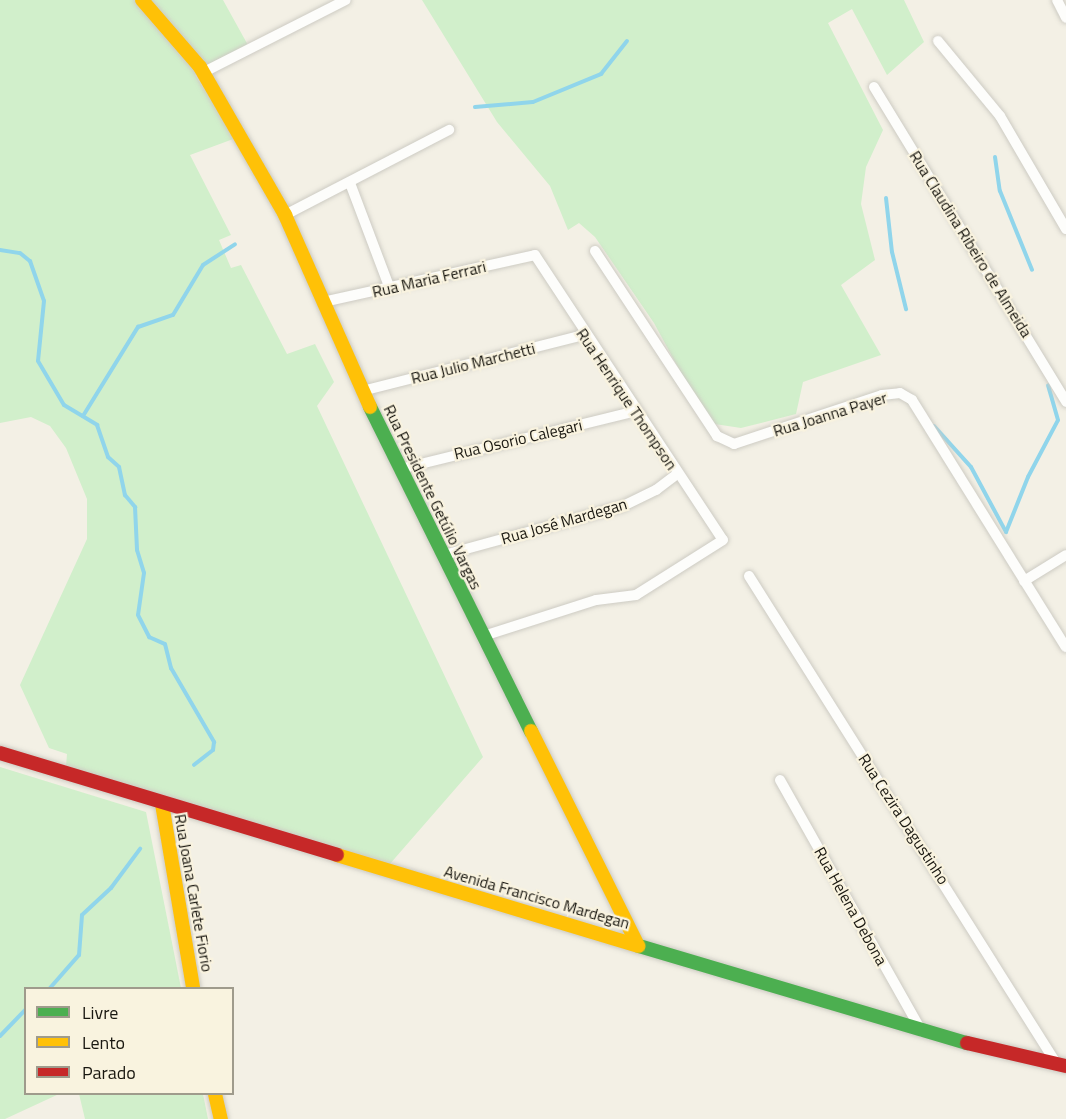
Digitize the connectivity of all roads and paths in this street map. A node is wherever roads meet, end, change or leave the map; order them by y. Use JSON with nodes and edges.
{"nodes":[{"id":1,"x":142,"y":0,"type":"edge"},
{"id":2,"x":346,"y":0,"type":"edge"},
{"id":3,"x":1057,"y":0,"type":"edge"},
{"id":4,"x":1066,"y":18,"type":"edge"},
{"id":5,"x":938,"y":41,"type":"dead end"},
{"id":6,"x":201,"y":70,"type":"junction"},
{"id":7,"x":874,"y":87,"type":"dead end"},
{"id":8,"x":449,"y":130,"type":"dead end"},
{"id":9,"x":350,"y":183,"type":"junction"},
{"id":10,"x":285,"y":215,"type":"junction"},
{"id":11,"x":1066,"y":229,"type":"edge"},
{"id":12,"x":595,"y":251,"type":"dead end"},
{"id":13,"x":535,"y":255,"type":"joint"},
{"id":14,"x":390,"y":289,"type":"junction"},
{"id":15,"x":323,"y":302,"type":"junction"},
{"id":16,"x":584,"y":334,"type":"junction"},
{"id":17,"x":362,"y":391,"type":"junction"},
{"id":18,"x":1066,"y":402,"type":"edge"},
{"id":19,"x":637,"y":411,"type":"junction"},
{"id":20,"x":400,"y":469,"type":"junction"},
{"id":21,"x":677,"y":474,"type":"junction"},
{"id":22,"x":444,"y":555,"type":"junction"},
{"id":23,"x":1066,"y":555,"type":"edge"},
{"id":24,"x":749,"y":576,"type":"dead end"},
{"id":25,"x":1024,"y":581,"type":"junction"},
{"id":26,"x":483,"y":636,"type":"junction"},
{"id":27,"x":1066,"y":647,"type":"edge"},
{"id":28,"x":0,"y":753,"type":"edge"},
{"id":29,"x":780,"y":780,"type":"dead end"},
{"id":30,"x":162,"y":804,"type":"junction"},
{"id":31,"x":636,"y":942,"type":"junction"},
{"id":32,"x":194,"y":987,"type":"edge"},
{"id":33,"x":922,"y":1032,"type":"junction"},
{"id":34,"x":1061,"y":1064,"type":"edge"},
{"id":35,"x":215,"y":1095,"type":"edge"},
{"id":36,"x":221,"y":1119,"type":"edge"}],
"edges":[{"from":1,"to":6,"type":"street","name":"Rua Presidente Getúlio Vargas"},
{"from":2,"to":6,"type":"street"},
{"from":3,"to":4,"type":"street"},
{"from":5,"to":11,"type":"street"},
{"from":6,"to":10,"type":"street","name":"Rua Presidente Getúlio Vargas"},
{"from":7,"to":18,"type":"street","name":"Rua Claudina Ribeiro de Almeida"},
{"from":8,"to":9,"type":"street"},
{"from":9,"to":10,"type":"street"},
{"from":9,"to":14,"type":"street"},
{"from":10,"to":15,"type":"street","name":"Rua Presidente Getúlio Vargas"},
{"from":12,"to":25,"type":"street","name":"Rua Joanna Payer"},
{"from":13,"to":14,"type":"street","name":"Rua Maria Ferrari"},
{"from":13,"to":16,"type":"street","name":"Rua Henrique Thompson"},
{"from":14,"to":15,"type":"street","name":"Rua Maria Ferrari"},
{"from":15,"to":17,"type":"street","name":"Rua Presidente Getúlio Vargas"},
{"from":16,"to":17,"type":"street","name":"Rua Julio Marchetti"},
{"from":16,"to":19,"type":"street","name":"Rua Henrique Thompson"},
{"from":17,"to":20,"type":"street","name":"Rua Presidente Getúlio Vargas"},
{"from":19,"to":20,"type":"street","name":"Rua Osorio Calegari"},
{"from":19,"to":21,"type":"street","name":"Rua Henrique Thompson"},
{"from":20,"to":22,"type":"street","name":"Rua Presidente Getúlio Vargas"},
{"from":21,"to":22,"type":"street","name":"Rua José Mardegan"},
{"from":21,"to":26,"type":"street","name":"Rua Henrique Thompson"},
{"from":22,"to":26,"type":"street","name":"Rua Presidente Getúlio Vargas"},
{"from":23,"to":25,"type":"street"},
{"from":24,"to":34,"type":"street","name":"Rua Cezira Dagustinho"},
{"from":25,"to":27,"type":"street","name":"Rua Joanna Payer"},
{"from":26,"to":31,"type":"street","name":"Rua Presidente Getúlio Vargas"},
{"from":28,"to":30,"type":"street","name":"Avenida Francisco Mardegan"},
{"from":29,"to":33,"type":"street","name":"Rua Helena Debona"},
{"from":30,"to":31,"type":"street","name":"Avenida Francisco Mardegan"},
{"from":30,"to":32,"type":"street","name":"Rua Joana Carlete Fiorio"},
{"from":31,"to":33,"type":"street","name":"Avenida Francisco Mardegan"},
{"from":33,"to":34,"type":"street","name":"Avenida Francisco Mardegan"},
{"from":35,"to":36,"type":"street"}]}
